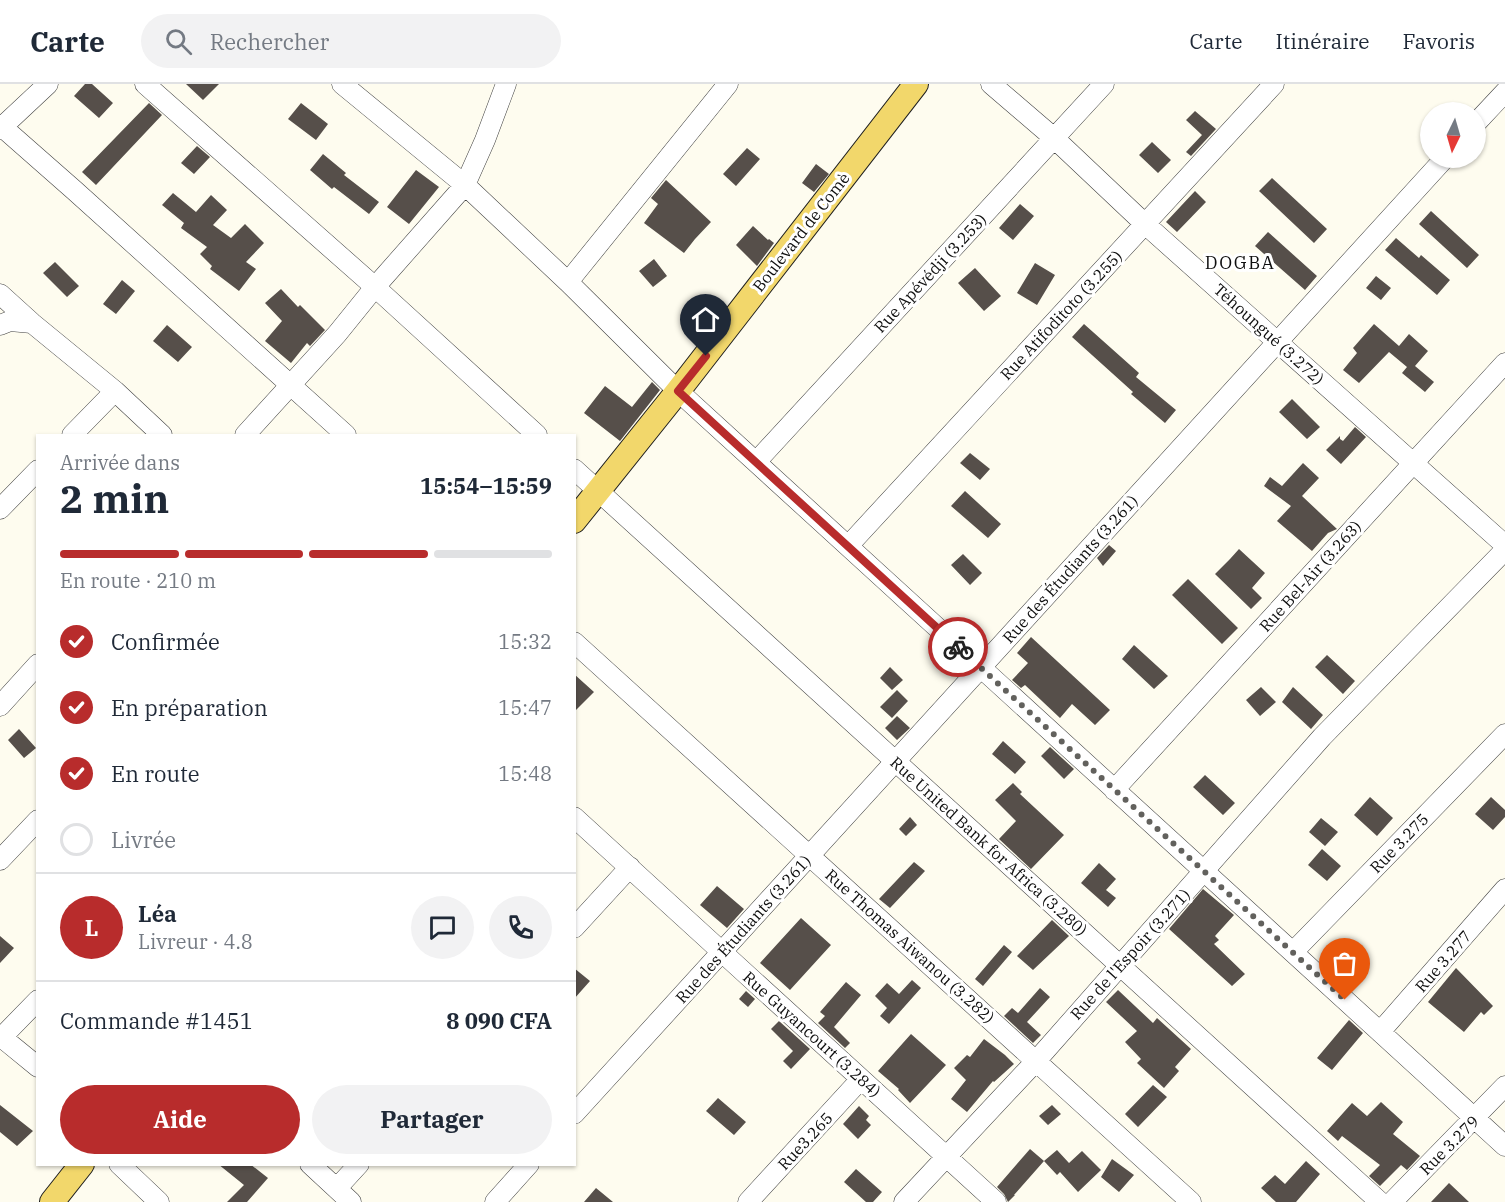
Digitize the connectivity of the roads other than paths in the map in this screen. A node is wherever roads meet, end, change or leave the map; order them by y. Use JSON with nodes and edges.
{"nodes":[{"id":1,"x":48,"y":84,"type":"edge"},
{"id":2,"x":145,"y":84,"type":"edge"},
{"id":3,"x":342,"y":84,"type":"edge"},
{"id":4,"x":506,"y":84,"type":"edge"},
{"id":5,"x":728,"y":84,"type":"edge"},
{"id":6,"x":991,"y":84,"type":"edge"},
{"id":7,"x":1104,"y":84,"type":"edge"},
{"id":8,"x":1274,"y":84,"type":"edge"},
{"id":9,"x":913,"y":85,"type":"edge"},
{"id":10,"x":1505,"y":92,"type":"edge"},
{"id":11,"x":1486,"y":112,"type":"edge"},
{"id":12,"x":1,"y":127,"type":"edge"},
{"id":13,"x":1054,"y":138,"type":"junction"},
{"id":14,"x":1436,"y":168,"type":"edge"},
{"id":15,"x":465,"y":185,"type":"junction"},
{"id":16,"x":1145,"y":224,"type":"junction"},
{"id":17,"x":568,"y":282,"type":"junction"},
{"id":18,"x":375,"y":288,"type":"junction"},
{"id":19,"x":0,"y":294,"type":"edge"},
{"id":20,"x":32,"y":323,"type":"junction"},
{"id":21,"x":0,"y":325,"type":"edge"},
{"id":22,"x":1277,"y":342,"type":"junction"},
{"id":23,"x":1505,"y":363,"type":"edge"},
{"id":24,"x":291,"y":385,"type":"junction"},
{"id":25,"x":115,"y":391,"type":"junction"},
{"id":26,"x":678,"y":391,"type":"junction"},
{"id":27,"x":73,"y":434,"type":"edge"},
{"id":28,"x":161,"y":434,"type":"edge"},
{"id":29,"x":246,"y":434,"type":"edge"},
{"id":30,"x":345,"y":434,"type":"edge"},
{"id":31,"x":536,"y":434,"type":"edge"},
{"id":32,"x":756,"y":462,"type":"junction"},
{"id":33,"x":1413,"y":463,"type":"junction"},
{"id":34,"x":36,"y":472,"type":"edge"},
{"id":35,"x":576,"y":472,"type":"edge"},
{"id":36,"x":598,"y":491,"type":"junction"},
{"id":37,"x":0,"y":509,"type":"edge"},
{"id":38,"x":576,"y":518,"type":"edge"},
{"id":39,"x":1505,"y":545,"type":"edge"},
{"id":40,"x":848,"y":546,"type":"junction"},
{"id":41,"x":1505,"y":550,"type":"edge"},
{"id":42,"x":576,"y":644,"type":"edge"},
{"id":43,"x":36,"y":666,"type":"edge"},
{"id":44,"x":981,"y":668,"type":"junction"},
{"id":45,"x":0,"y":706,"type":"edge"},
{"id":46,"x":1505,"y":734,"type":"edge"},
{"id":47,"x":896,"y":761,"type":"junction"},
{"id":48,"x":1114,"y":790,"type":"junction"},
{"id":49,"x":576,"y":819,"type":"edge"},
{"id":50,"x":36,"y":822,"type":"edge"},
{"id":51,"x":810,"y":855,"type":"junction"},
{"id":52,"x":0,"y":860,"type":"edge"},
{"id":53,"x":630,"y":867,"type":"junction"},
{"id":54,"x":1204,"y":871,"type":"junction"},
{"id":55,"x":1505,"y":889,"type":"edge"},
{"id":56,"x":576,"y":926,"type":"edge"},
{"id":57,"x":722,"y":952,"type":"junction"},
{"id":58,"x":1293,"y":952,"type":"junction"},
{"id":59,"x":1120,"y":965,"type":"junction"},
{"id":60,"x":36,"y":1002,"type":"edge"},
{"id":61,"x":1380,"y":1032,"type":"junction"},
{"id":62,"x":1,"y":1037,"type":"edge"},
{"id":63,"x":1036,"y":1061,"type":"junction"},
{"id":64,"x":36,"y":1065,"type":"edge"},
{"id":65,"x":861,"y":1079,"type":"junction"},
{"id":66,"x":1505,"y":1086,"type":"edge"},
{"id":67,"x":576,"y":1112,"type":"edge"},
{"id":68,"x":1475,"y":1119,"type":"junction"},
{"id":69,"x":1505,"y":1146,"type":"edge"},
{"id":70,"x":947,"y":1157,"type":"junction"},
{"id":71,"x":79,"y":1166,"type":"edge"},
{"id":72,"x":120,"y":1166,"type":"edge"},
{"id":73,"x":312,"y":1166,"type":"edge"},
{"id":74,"x":357,"y":1166,"type":"edge"},
{"id":75,"x":527,"y":1166,"type":"edge"},
{"id":76,"x":337,"y":1188,"type":"junction"},
{"id":77,"x":52,"y":1202,"type":"edge"},
{"id":78,"x":159,"y":1202,"type":"edge"},
{"id":79,"x":351,"y":1202,"type":"edge"},
{"id":80,"x":495,"y":1202,"type":"edge"},
{"id":81,"x":748,"y":1202,"type":"edge"},
{"id":82,"x":904,"y":1202,"type":"edge"},
{"id":83,"x":996,"y":1202,"type":"edge"},
{"id":84,"x":1191,"y":1202,"type":"edge"},
{"id":85,"x":1380,"y":1202,"type":"edge"},
{"id":86,"x":1392,"y":1202,"type":"edge"}],
"edges":[{"from":1,"to":12,"type":"street"},
{"from":2,"to":18,"type":"street"},
{"from":3,"to":15,"type":"street"},
{"from":4,"to":15,"type":"street"},
{"from":5,"to":17,"type":"street"},
{"from":6,"to":13,"type":"street","name":"Téhoungué (3.272)"},
{"from":7,"to":13,"type":"street","name":"Rue Apévédji (3.253)"},
{"from":8,"to":16,"type":"street","name":"Rue Atifoditoto (3.255)"},
{"from":9,"to":26,"type":"main road","name":"Boulevard de Comè"},
{"from":10,"to":11,"type":"street"},
{"from":12,"to":24,"type":"street"},
{"from":13,"to":16,"type":"street","name":"Téhoungué (3.272)"},
{"from":13,"to":32,"type":"street","name":"Rue Apévédji (3.253)"},
{"from":14,"to":22,"type":"street","name":"Rue des Étudiants (3.261)"},
{"from":15,"to":17,"type":"street"},
{"from":15,"to":18,"type":"street"},
{"from":16,"to":22,"type":"street","name":"Téhoungué (3.272)"},
{"from":16,"to":40,"type":"street","name":"Rue Atifoditoto (3.255)"},
{"from":17,"to":26,"type":"street"},
{"from":18,"to":24,"type":"street"},
{"from":18,"to":31,"type":"street"},
{"from":19,"to":20,"type":"street"},
{"from":20,"to":21,"type":"street"},
{"from":20,"to":25,"type":"street"},
{"from":22,"to":33,"type":"street","name":"Téhoungué (3.272)"},
{"from":22,"to":44,"type":"street","name":"Rue des Étudiants (3.261)"},
{"from":23,"to":33,"type":"street","name":"Rue Bel-Air (3.263)"},
{"from":24,"to":29,"type":"street"},
{"from":24,"to":30,"type":"street"},
{"from":25,"to":27,"type":"street"},
{"from":25,"to":28,"type":"street"},
{"from":26,"to":32,"type":"street"},
{"from":26,"to":36,"type":"main road","name":"Boulevard de Comè"},
{"from":32,"to":40,"type":"street"},
{"from":33,"to":39,"type":"street","name":"Téhoungué (3.272)"},
{"from":33,"to":48,"type":"street","name":"Rue Bel-Air (3.263)"},
{"from":34,"to":37,"type":"street"},
{"from":35,"to":36,"type":"street","name":"Rue United Bank for Africa (3.280)"},
{"from":36,"to":38,"type":"main road","name":"Boulevard de Comè"},
{"from":36,"to":47,"type":"street","name":"Rue United Bank for Africa (3.280)"},
{"from":40,"to":44,"type":"street"},
{"from":41,"to":54,"type":"street","name":"Rue de l'Espoir (3.271)"},
{"from":42,"to":51,"type":"street","name":"Rue Thomas Aiwanou (3.282)"},
{"from":43,"to":45,"type":"street"},
{"from":44,"to":47,"type":"street","name":"Rue des Étudiants (3.261)"},
{"from":44,"to":48,"type":"street"},
{"from":46,"to":58,"type":"street","name":"Rue 3.275"},
{"from":47,"to":51,"type":"street","name":"Rue des Étudiants (3.261)"},
{"from":47,"to":59,"type":"street","name":"Rue United Bank for Africa (3.280)"},
{"from":48,"to":54,"type":"street"},
{"from":49,"to":53,"type":"street","name":"Rue Guyancourt (3.284)"},
{"from":50,"to":52,"type":"street"},
{"from":51,"to":57,"type":"street","name":"Rue des Étudiants (3.261)"},
{"from":51,"to":63,"type":"street","name":"Rue Thomas Aiwanou (3.282)"},
{"from":53,"to":56,"type":"street"},
{"from":53,"to":57,"type":"street","name":"Rue Guyancourt (3.284)"},
{"from":54,"to":58,"type":"street"},
{"from":54,"to":59,"type":"street","name":"Rue de l'Espoir (3.271)"},
{"from":55,"to":61,"type":"street","name":"Rue 3.277"},
{"from":57,"to":65,"type":"street","name":"Rue Guyancourt (3.284)"},
{"from":57,"to":67,"type":"street","name":"Rue des Étudiants (3.261)"},
{"from":58,"to":61,"type":"street"},
{"from":59,"to":63,"type":"street","name":"Rue de l'Espoir (3.271)"},
{"from":59,"to":85,"type":"street","name":"Rue United Bank for Africa (3.280)"},
{"from":60,"to":62,"type":"street"},
{"from":61,"to":68,"type":"street"},
{"from":62,"to":64,"type":"street"},
{"from":63,"to":70,"type":"street","name":"Rue de l'Espoir (3.271)"},
{"from":63,"to":84,"type":"street","name":"Rue Thomas Aiwanou (3.282)"},
{"from":65,"to":70,"type":"street","name":"Rue Guyancourt (3.284)"},
{"from":65,"to":81,"type":"street","name":"Rue3.265"},
{"from":66,"to":68,"type":"street","name":"Rue 3.279"},
{"from":68,"to":69,"type":"street"},
{"from":68,"to":86,"type":"street","name":"Rue 3.279"},
{"from":70,"to":82,"type":"street","name":"Rue de l'Espoir (3.271)"},
{"from":70,"to":83,"type":"street","name":"Rue Guyancourt (3.284)"},
{"from":71,"to":77,"type":"main road"},
{"from":72,"to":78,"type":"street"},
{"from":73,"to":76,"type":"street"},
{"from":74,"to":76,"type":"street"},
{"from":75,"to":80,"type":"street"},
{"from":76,"to":79,"type":"street"}]}
